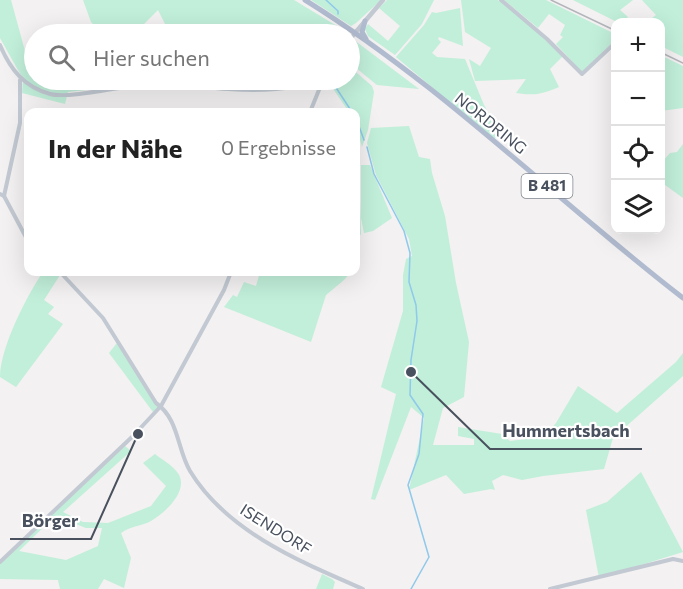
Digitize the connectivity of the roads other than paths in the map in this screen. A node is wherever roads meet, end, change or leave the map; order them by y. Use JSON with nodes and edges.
{"nodes":[{"id":1,"x":304,"y":0,"type":"edge"},
{"id":2,"x":383,"y":0,"type":"edge"},
{"id":3,"x":501,"y":0,"type":"edge"},
{"id":4,"x":364,"y":21,"type":"junction"},
{"id":5,"x":341,"y":24,"type":"edge"},
{"id":6,"x":360,"y":26,"type":"edge"},
{"id":7,"x":360,"y":37,"type":"edge"},
{"id":8,"x":369,"y":43,"type":"junction"},
{"id":9,"x":0,"y":45,"type":"edge"},
{"id":10,"x":611,"y":46,"type":"edge"},
{"id":11,"x":20,"y":80,"type":"junction"},
{"id":12,"x":24,"y":83,"type":"edge"},
{"id":13,"x":38,"y":90,"type":"edge"},
{"id":14,"x":93,"y":90,"type":"edge"},
{"id":15,"x":252,"y":90,"type":"edge"},
{"id":16,"x":275,"y":90,"type":"edge"},
{"id":17,"x":320,"y":90,"type":"edge"},
{"id":18,"x":312,"y":108,"type":"edge"},
{"id":19,"x":2,"y":195,"type":"edge"},
{"id":20,"x":24,"y":234,"type":"edge"},
{"id":21,"x":64,"y":276,"type":"edge"},
{"id":22,"x":229,"y":276,"type":"edge"},
{"id":23,"x":683,"y":298,"type":"edge"},
{"id":24,"x":161,"y":406,"type":"junction"},
{"id":25,"x":683,"y":561,"type":"edge"},
{"id":26,"x":0,"y":562,"type":"edge"},
{"id":27,"x":363,"y":589,"type":"edge"},
{"id":28,"x":550,"y":589,"type":"edge"}],
"edges":[{"from":1,"to":5,"type":"main road","name":"NORDRING","number":"B 481"},
{"from":2,"to":4,"type":"street"},
{"from":3,"to":10,"type":"street"},
{"from":4,"to":6,"type":"street"},
{"from":4,"to":8,"type":"main road"},
{"from":7,"to":8,"type":"main road","name":"NORDRING","number":"B 481"},
{"from":8,"to":23,"type":"main road","name":"NORDRING","number":"B 481"},
{"from":9,"to":11,"type":"street"},
{"from":11,"to":12,"type":"street"},
{"from":11,"to":19,"type":"street"},
{"from":13,"to":14,"type":"street"},
{"from":15,"to":16,"type":"street"},
{"from":17,"to":18,"type":"street"},
{"from":19,"to":20,"type":"street"},
{"from":21,"to":24,"type":"street","name":"ISENDORF"},
{"from":22,"to":24,"type":"street"},
{"from":24,"to":26,"type":"street"},
{"from":24,"to":27,"type":"street","name":"ISENDORF"},
{"from":25,"to":28,"type":"street"}]}
